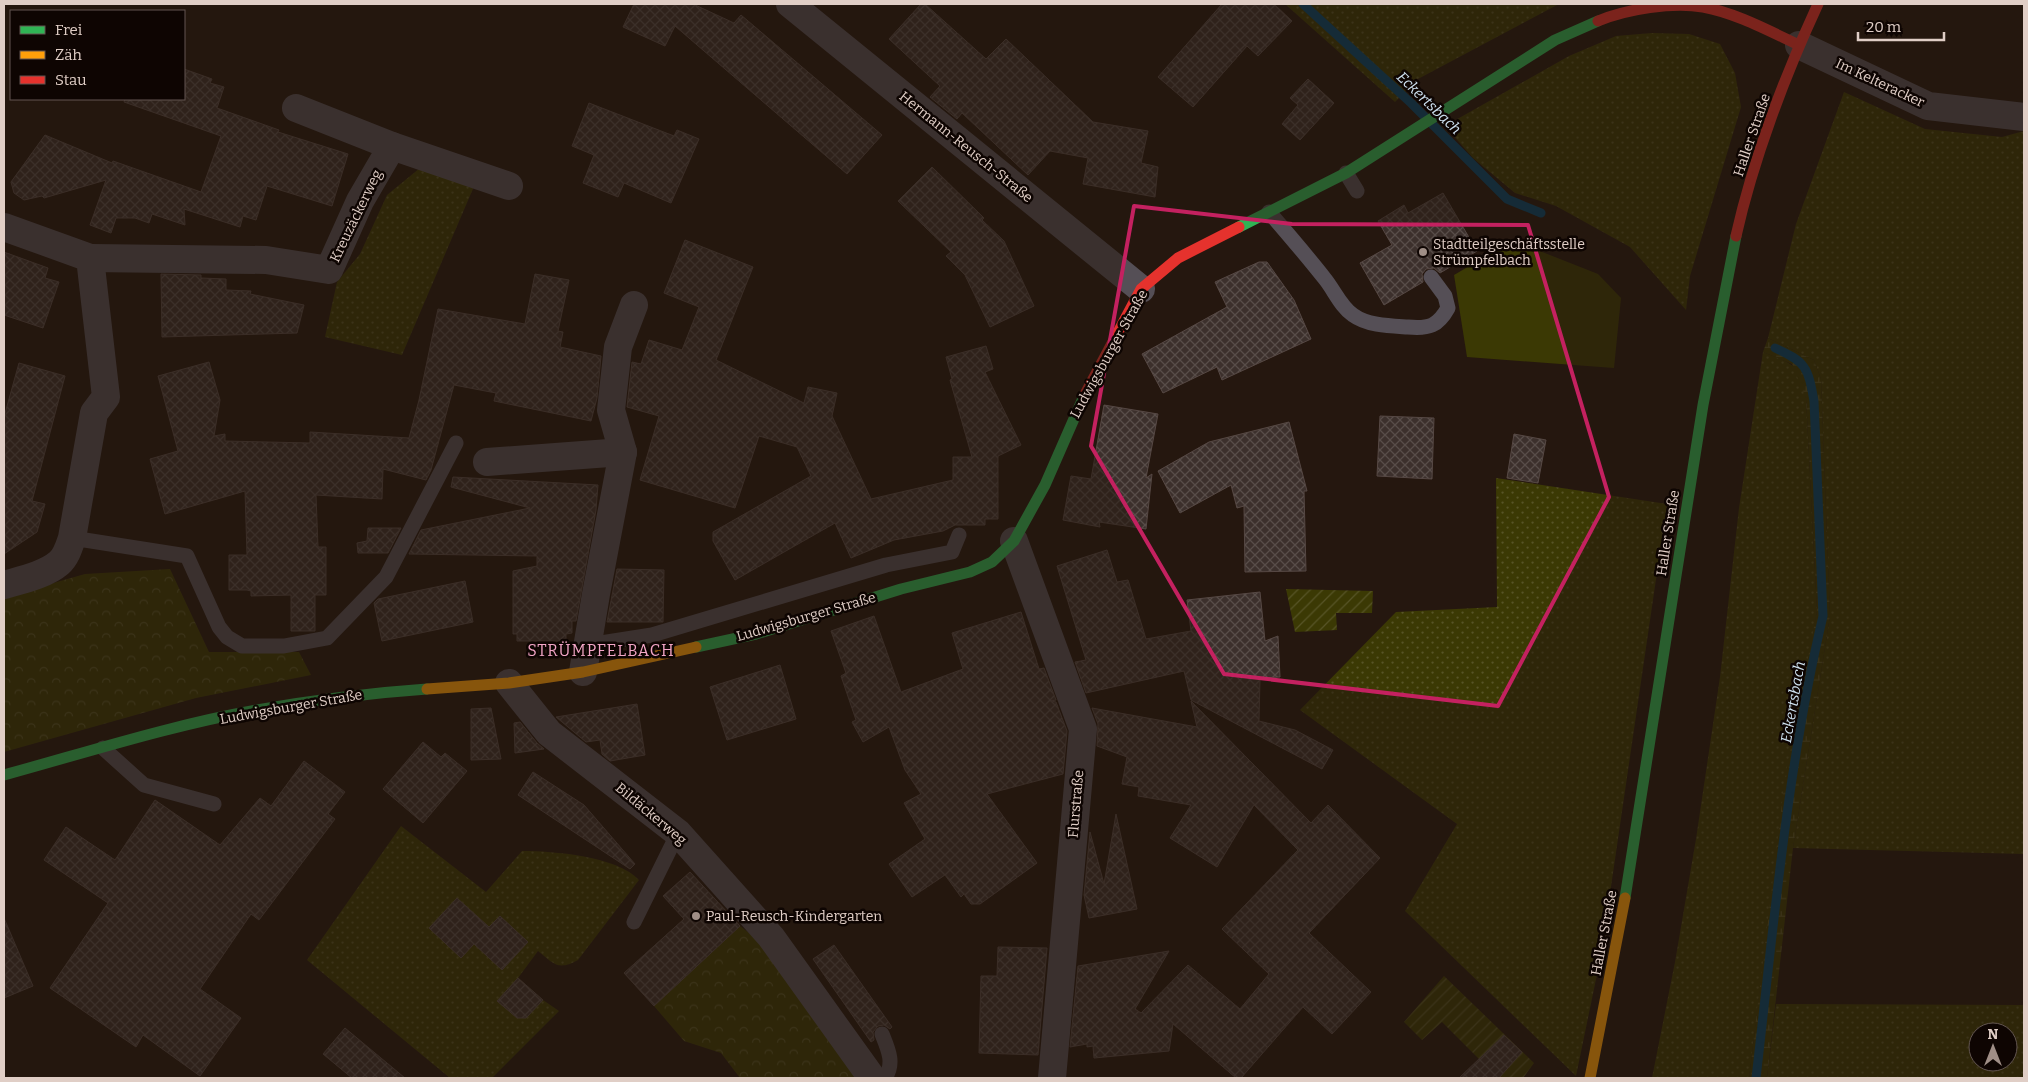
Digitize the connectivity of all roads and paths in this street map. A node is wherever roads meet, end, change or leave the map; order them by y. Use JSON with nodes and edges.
{"nodes":[{"id":1,"x":790,"y":4,"type":"edge"},
{"id":2,"x":1818,"y":4,"type":"edge"},
{"id":3,"x":1646,"y":6,"type":"edge"},
{"id":4,"x":1799,"y":45,"type":"junction"},
{"id":5,"x":296,"y":108,"type":"dead end"},
{"id":6,"x":2024,"y":117,"type":"edge"},
{"id":7,"x":392,"y":146,"type":"junction"},
{"id":8,"x":1346,"y":173,"type":"junction"},
{"id":9,"x":509,"y":186,"type":"dead end"},
{"id":10,"x":1357,"y":191,"type":"dead end"},
{"id":11,"x":1269,"y":212,"type":"junction"},
{"id":12,"x":4,"y":227,"type":"edge"},
{"id":13,"x":90,"y":258,"type":"junction"},
{"id":14,"x":1431,"y":278,"type":"dead end"},
{"id":15,"x":1141,"y":290,"type":"junction"},
{"id":16,"x":634,"y":305,"type":"dead end"},
{"id":17,"x":456,"y":443,"type":"dead end"},
{"id":18,"x":624,"y":452,"type":"junction"},
{"id":19,"x":487,"y":462,"type":"dead end"},
{"id":20,"x":959,"y":535,"type":"dead end"},
{"id":21,"x":72,"y":538,"type":"junction"},
{"id":22,"x":1014,"y":541,"type":"junction"},
{"id":23,"x":4,"y":585,"type":"edge"},
{"id":24,"x":588,"y":646,"type":"junction"},
{"id":25,"x":584,"y":672,"type":"junction"},
{"id":26,"x":509,"y":683,"type":"junction"},
{"id":27,"x":103,"y":748,"type":"junction"},
{"id":28,"x":4,"y":775,"type":"edge"},
{"id":29,"x":214,"y":804,"type":"dead end"},
{"id":30,"x":678,"y":833,"type":"junction"},
{"id":31,"x":634,"y":922,"type":"dead end"},
{"id":32,"x":882,"y":1034,"type":"dead end"},
{"id":33,"x":872,"y":1078,"type":"edge"},
{"id":34,"x":885,"y":1078,"type":"edge"},
{"id":35,"x":1052,"y":1078,"type":"edge"},
{"id":36,"x":1590,"y":1078,"type":"edge"}],
"edges":[{"from":1,"to":15,"type":"street","name":"Hermann-Reusch-Straße"},
{"from":2,"to":4,"type":"street","name":"Haller Straße"},
{"from":3,"to":4,"type":"street","name":"Ludwigsburger Straße"},
{"from":3,"to":8,"type":"street","name":"Ludwigsburger Straße"},
{"from":4,"to":6,"type":"street","name":"Im Kelteracker"},
{"from":4,"to":36,"type":"street","name":"Haller Straße"},
{"from":5,"to":7,"type":"street"},
{"from":7,"to":9,"type":"street"},
{"from":7,"to":13,"type":"street","name":"Kreuzäckerweg"},
{"from":8,"to":10,"type":"lane"},
{"from":8,"to":11,"type":"street","name":"Ludwigsburger Straße"},
{"from":11,"to":14,"type":"lane"},
{"from":11,"to":15,"type":"street","name":"Ludwigsburger Straße"},
{"from":12,"to":13,"type":"street","name":"Kreuzäckerweg"},
{"from":13,"to":21,"type":"street"},
{"from":15,"to":22,"type":"street","name":"Ludwigsburger Straße"},
{"from":16,"to":18,"type":"street"},
{"from":17,"to":21,"type":"lane"},
{"from":18,"to":19,"type":"street"},
{"from":18,"to":24,"type":"street"},
{"from":20,"to":24,"type":"lane","name":"Ludwigsburger Straße"},
{"from":21,"to":23,"type":"street"},
{"from":22,"to":25,"type":"street","name":"Ludwigsburger Straße"},
{"from":22,"to":35,"type":"street","name":"Flurstraße"},
{"from":24,"to":25,"type":"street"},
{"from":25,"to":26,"type":"street","name":"Ludwigsburger Straße"},
{"from":26,"to":27,"type":"street","name":"Ludwigsburger Straße"},
{"from":26,"to":30,"type":"street","name":"Bildäckerweg"},
{"from":27,"to":28,"type":"street","name":"Ludwigsburger Straße"},
{"from":27,"to":29,"type":"lane"},
{"from":30,"to":31,"type":"lane"},
{"from":30,"to":33,"type":"street","name":"Bildäckerweg"},
{"from":32,"to":34,"type":"lane"}]}
